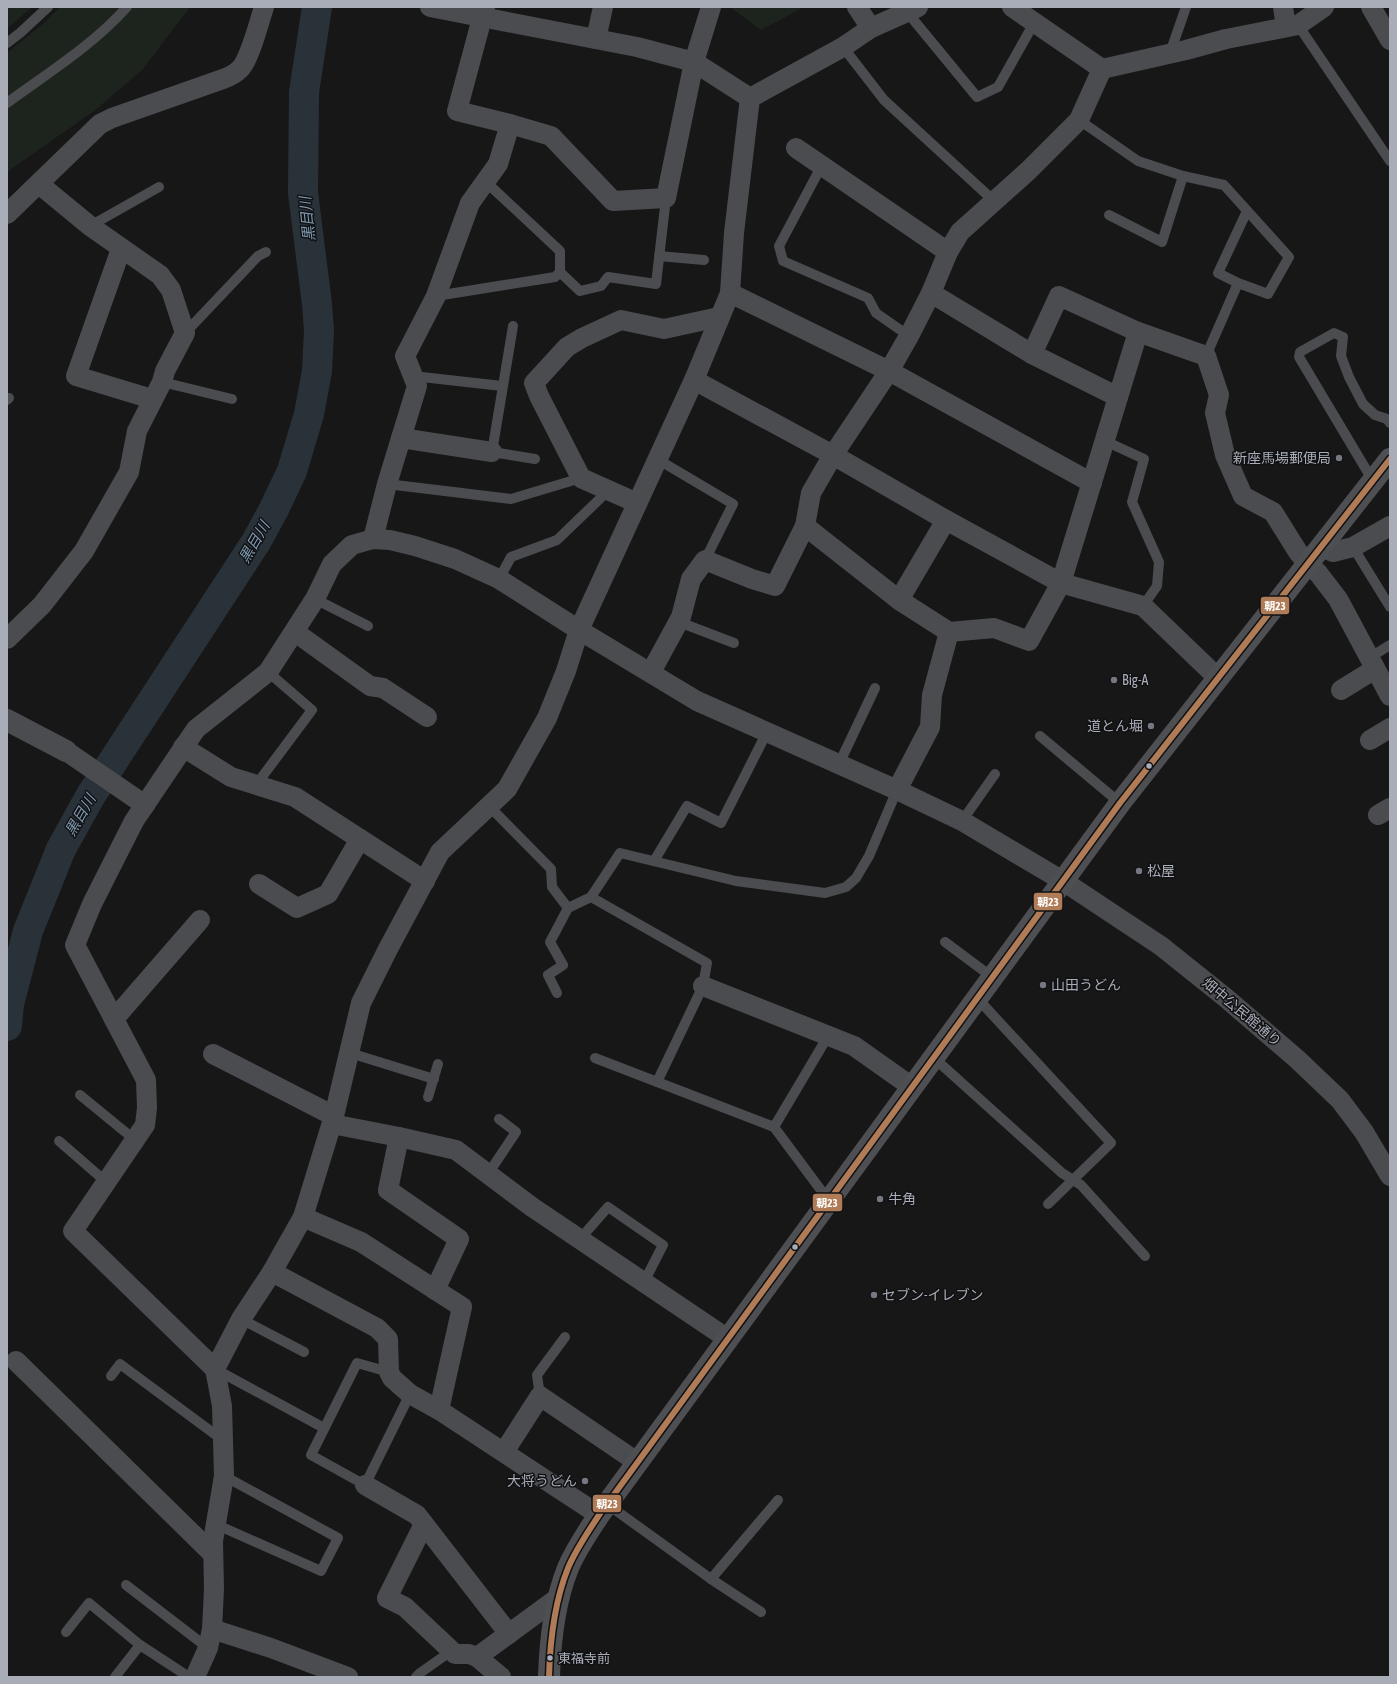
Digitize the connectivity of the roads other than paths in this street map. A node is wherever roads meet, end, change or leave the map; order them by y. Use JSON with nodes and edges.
{"nodes":[{"id":1,"x":48,"y":7,"type":"edge"},
{"id":2,"x":127,"y":7,"type":"edge"},
{"id":3,"x":264,"y":7,"type":"edge"},
{"id":4,"x":430,"y":7,"type":"edge"},
{"id":5,"x":604,"y":7,"type":"edge"},
{"id":6,"x":711,"y":7,"type":"edge"},
{"id":7,"x":857,"y":7,"type":"edge"},
{"id":8,"x":1012,"y":7,"type":"edge"},
{"id":9,"x":1186,"y":7,"type":"edge"},
{"id":10,"x":1283,"y":7,"type":"edge"},
{"id":11,"x":1324,"y":7,"type":"edge"},
{"id":12,"x":1371,"y":7,"type":"edge"},
{"id":13,"x":912,"y":9,"type":"edge"},
{"id":14,"x":483,"y":12,"type":"edge"},
{"id":15,"x":1034,"y":23,"type":"junction"},
{"id":16,"x":1292,"y":26,"type":"junction"},
{"id":17,"x":871,"y":28,"type":"junction"},
{"id":18,"x":596,"y":39,"type":"junction"},
{"id":19,"x":1390,"y":40,"type":"edge"},
{"id":20,"x":7,"y":43,"type":"edge"},
{"id":21,"x":843,"y":47,"type":"junction"},
{"id":22,"x":1170,"y":53,"type":"junction"},
{"id":23,"x":694,"y":62,"type":"junction"},
{"id":24,"x":1102,"y":69,"type":"junction"},
{"id":25,"x":750,"y":98,"type":"junction"},
{"id":26,"x":7,"y":103,"type":"edge"},
{"id":27,"x":1079,"y":120,"type":"junction"},
{"id":28,"x":510,"y":124,"type":"junction"},
{"id":29,"x":796,"y":148,"type":"dead end"},
{"id":30,"x":1390,"y":160,"type":"edge"},
{"id":31,"x":822,"y":165,"type":"junction"},
{"id":32,"x":1183,"y":176,"type":"junction"},
{"id":33,"x":486,"y":182,"type":"junction"},
{"id":34,"x":39,"y":184,"type":"junction"},
{"id":35,"x":159,"y":187,"type":"dead end"},
{"id":36,"x":666,"y":198,"type":"junction"},
{"id":37,"x":994,"y":201,"type":"junction"},
{"id":38,"x":1247,"y":211,"type":"junction"},
{"id":39,"x":7,"y":214,"type":"edge"},
{"id":40,"x":1109,"y":215,"type":"dead end"},
{"id":41,"x":90,"y":226,"type":"junction"},
{"id":42,"x":122,"y":249,"type":"junction"},
{"id":43,"x":266,"y":252,"type":"dead end"},
{"id":44,"x":948,"y":252,"type":"junction"},
{"id":45,"x":659,"y":256,"type":"junction"},
{"id":46,"x":704,"y":260,"type":"dead end"},
{"id":47,"x":560,"y":272,"type":"junction"},
{"id":48,"x":1238,"y":284,"type":"junction"},
{"id":49,"x":730,"y":293,"type":"junction"},
{"id":50,"x":931,"y":293,"type":"junction"},
{"id":51,"x":436,"y":296,"type":"junction"},
{"id":52,"x":719,"y":317,"type":"junction"},
{"id":53,"x":513,"y":326,"type":"dead end"},
{"id":54,"x":1138,"y":332,"type":"junction"},
{"id":55,"x":185,"y":333,"type":"junction"},
{"id":56,"x":909,"y":336,"type":"junction"},
{"id":57,"x":1032,"y":354,"type":"junction"},
{"id":58,"x":1206,"y":356,"type":"junction"},
{"id":59,"x":889,"y":371,"type":"junction"},
{"id":60,"x":413,"y":376,"type":"junction"},
{"id":61,"x":694,"y":380,"type":"junction"},
{"id":62,"x":502,"y":386,"type":"junction"},
{"id":63,"x":157,"y":390,"type":"junction"},
{"id":64,"x":1118,"y":397,"type":"junction"},
{"id":65,"x":232,"y":399,"type":"dead end"},
{"id":66,"x":1390,"y":423,"type":"edge"},
{"id":67,"x":401,"y":438,"type":"junction"},
{"id":68,"x":1105,"y":441,"type":"junction"},
{"id":69,"x":492,"y":452,"type":"junction"},
{"id":70,"x":833,"y":455,"type":"junction"},
{"id":71,"x":535,"y":459,"type":"dead end"},
{"id":72,"x":657,"y":459,"type":"junction"},
{"id":73,"x":1390,"y":459,"type":"edge"},
{"id":74,"x":582,"y":478,"type":"junction"},
{"id":75,"x":1373,"y":481,"type":"junction"},
{"id":76,"x":1092,"y":483,"type":"junction"},
{"id":77,"x":387,"y":484,"type":"junction"},
{"id":78,"x":609,"y":490,"type":"junction"},
{"id":79,"x":637,"y":502,"type":"junction"},
{"id":80,"x":946,"y":520,"type":"junction"},
{"id":81,"x":805,"y":526,"type":"junction"},
{"id":82,"x":1390,"y":526,"type":"edge"},
{"id":83,"x":373,"y":539,"type":"junction"},
{"id":84,"x":1353,"y":547,"type":"junction"},
{"id":85,"x":1314,"y":556,"type":"junction"},
{"id":86,"x":705,"y":560,"type":"junction"},
{"id":87,"x":499,"y":579,"type":"junction"},
{"id":88,"x":1061,"y":583,"type":"junction"},
{"id":89,"x":315,"y":599,"type":"junction"},
{"id":90,"x":899,"y":600,"type":"junction"},
{"id":91,"x":1142,"y":606,"type":"junction"},
{"id":92,"x":1390,"y":607,"type":"edge"},
{"id":93,"x":679,"y":622,"type":"junction"},
{"id":94,"x":368,"y":626,"type":"dead end"},
{"id":95,"x":579,"y":630,"type":"junction"},
{"id":96,"x":295,"y":632,"type":"junction"},
{"id":97,"x":949,"y":632,"type":"junction"},
{"id":98,"x":7,"y":638,"type":"edge"},
{"id":99,"x":734,"y":643,"type":"dead end"},
{"id":100,"x":1390,"y":645,"type":"edge"},
{"id":101,"x":1372,"y":664,"type":"junction"},
{"id":102,"x":268,"y":672,"type":"junction"},
{"id":103,"x":651,"y":672,"type":"junction"},
{"id":104,"x":1218,"y":678,"type":"junction"},
{"id":105,"x":875,"y":688,"type":"dead end"},
{"id":106,"x":1341,"y":690,"type":"dead end"},
{"id":107,"x":1390,"y":696,"type":"edge"},
{"id":108,"x":426,"y":717,"type":"dead end"},
{"id":109,"x":7,"y":720,"type":"edge"},
{"id":110,"x":1390,"y":728,"type":"edge"},
{"id":111,"x":767,"y":732,"type":"junction"},
{"id":112,"x":1040,"y":736,"type":"dead end"},
{"id":113,"x":1370,"y":740,"type":"dead end"},
{"id":114,"x":183,"y":747,"type":"junction"},
{"id":115,"x":69,"y":753,"type":"joint"},
{"id":116,"x":840,"y":764,"type":"junction"},
{"id":117,"x":995,"y":774,"type":"dead end"},
{"id":118,"x":256,"y":785,"type":"junction"},
{"id":119,"x":897,"y":790,"type":"junction"},
{"id":120,"x":140,"y":802,"type":"junction"},
{"id":121,"x":1120,"y":803,"type":"junction"},
{"id":122,"x":489,"y":806,"type":"junction"},
{"id":123,"x":962,"y":821,"type":"junction"},
{"id":124,"x":360,"y":839,"type":"junction"},
{"id":125,"x":654,"y":861,"type":"junction"},
{"id":126,"x":425,"y":880,"type":"junction"},
{"id":127,"x":1063,"y":881,"type":"junction"},
{"id":128,"x":259,"y":884,"type":"dead end"},
{"id":129,"x":591,"y":897,"type":"junction"},
{"id":130,"x":568,"y":908,"type":"junction"},
{"id":131,"x":200,"y":920,"type":"dead end"},
{"id":132,"x":944,"y":942,"type":"dead end"},
{"id":133,"x":992,"y":977,"type":"junction"},
{"id":134,"x":703,"y":986,"type":"junction"},
{"id":135,"x":557,"y":993,"type":"dead end"},
{"id":136,"x":977,"y":998,"type":"junction"},
{"id":137,"x":114,"y":1019,"type":"junction"},
{"id":138,"x":828,"y":1036,"type":"junction"},
{"id":139,"x":350,"y":1053,"type":"junction"},
{"id":140,"x":213,"y":1054,"type":"dead end"},
{"id":141,"x":594,"y":1058,"type":"dead end"},
{"id":142,"x":934,"y":1058,"type":"junction"},
{"id":143,"x":438,"y":1064,"type":"dead end"},
{"id":144,"x":434,"y":1078,"type":"junction"},
{"id":145,"x":657,"y":1082,"type":"junction"},
{"id":146,"x":912,"y":1087,"type":"junction"},
{"id":147,"x":80,"y":1096,"type":"dead end"},
{"id":148,"x":428,"y":1097,"type":"dead end"},
{"id":149,"x":499,"y":1119,"type":"dead end"},
{"id":150,"x":332,"y":1120,"type":"junction"},
{"id":151,"x":774,"y":1127,"type":"junction"},
{"id":152,"x":399,"y":1137,"type":"junction"},
{"id":153,"x":135,"y":1140,"type":"junction"},
{"id":154,"x":59,"y":1141,"type":"dead end"},
{"id":155,"x":488,"y":1174,"type":"junction"},
{"id":156,"x":1389,"y":1174,"type":"edge"},
{"id":157,"x":1073,"y":1179,"type":"junction"},
{"id":158,"x":106,"y":1181,"type":"junction"},
{"id":159,"x":829,"y":1201,"type":"junction"},
{"id":160,"x":1048,"y":1204,"type":"dead end"},
{"id":161,"x":304,"y":1217,"type":"junction"},
{"id":162,"x":580,"y":1239,"type":"junction"},
{"id":163,"x":1145,"y":1256,"type":"dead end"},
{"id":164,"x":272,"y":1272,"type":"junction"},
{"id":165,"x":644,"y":1282,"type":"junction"},
{"id":166,"x":436,"y":1290,"type":"junction"},
{"id":167,"x":241,"y":1320,"type":"junction"},
{"id":168,"x":565,"y":1336,"type":"dead end"},
{"id":169,"x":728,"y":1339,"type":"junction"},
{"id":170,"x":304,"y":1352,"type":"dead end"},
{"id":171,"x":16,"y":1361,"type":"dead end"},
{"id":172,"x":215,"y":1369,"type":"junction"},
{"id":173,"x":389,"y":1372,"type":"junction"},
{"id":174,"x":111,"y":1376,"type":"dead end"},
{"id":175,"x":410,"y":1394,"type":"junction"},
{"id":176,"x":540,"y":1396,"type":"junction"},
{"id":177,"x":439,"y":1410,"type":"junction"},
{"id":178,"x":324,"y":1428,"type":"junction"},
{"id":179,"x":224,"y":1441,"type":"junction"},
{"id":180,"x":504,"y":1452,"type":"junction"},
{"id":181,"x":637,"y":1462,"type":"junction"},
{"id":182,"x":224,"y":1476,"type":"junction"},
{"id":183,"x":365,"y":1485,"type":"junction"},
{"id":184,"x":778,"y":1500,"type":"dead end"},
{"id":185,"x":603,"y":1509,"type":"junction"},
{"id":186,"x":216,"y":1524,"type":"junction"},
{"id":187,"x":424,"y":1524,"type":"junction"},
{"id":188,"x":213,"y":1554,"type":"junction"},
{"id":189,"x":711,"y":1579,"type":"junction"},
{"id":190,"x":126,"y":1585,"type":"dead end"},
{"id":191,"x":559,"y":1597,"type":"junction"},
{"id":192,"x":762,"y":1612,"type":"dead end"},
{"id":193,"x":66,"y":1632,"type":"dead end"},
{"id":194,"x":509,"y":1634,"type":"junction"},
{"id":195,"x":210,"y":1638,"type":"junction"},
{"id":196,"x":140,"y":1645,"type":"junction"},
{"id":197,"x":455,"y":1654,"type":"junction"},
{"id":198,"x":477,"y":1657,"type":"junction"},
{"id":199,"x":115,"y":1677,"type":"edge"},
{"id":200,"x":189,"y":1677,"type":"edge"},
{"id":201,"x":195,"y":1677,"type":"edge"},
{"id":202,"x":348,"y":1677,"type":"edge"},
{"id":203,"x":416,"y":1677,"type":"edge"},
{"id":204,"x":501,"y":1677,"type":"edge"},
{"id":205,"x":549,"y":1677,"type":"edge"}],
"edges":[{"from":1,"to":20,"type":"lane"},
{"from":2,"to":26,"type":"lane"},
{"from":3,"to":34,"type":"street"},
{"from":4,"to":14,"type":"street"},
{"from":5,"to":18,"type":"street"},
{"from":6,"to":23,"type":"street"},
{"from":7,"to":17,"type":"street"},
{"from":8,"to":15,"type":"street"},
{"from":9,"to":22,"type":"lane"},
{"from":10,"to":16,"type":"street"},
{"from":11,"to":16,"type":"street"},
{"from":12,"to":19,"type":"street"},
{"from":13,"to":15,"type":"lane"},
{"from":13,"to":17,"type":"street"},
{"from":14,"to":18,"type":"street"},
{"from":14,"to":28,"type":"street"},
{"from":15,"to":24,"type":"street"},
{"from":16,"to":22,"type":"street"},
{"from":16,"to":30,"type":"lane"},
{"from":17,"to":21,"type":"street"},
{"from":18,"to":23,"type":"street"},
{"from":21,"to":25,"type":"street"},
{"from":21,"to":37,"type":"lane"},
{"from":22,"to":24,"type":"street"},
{"from":23,"to":25,"type":"street"},
{"from":23,"to":36,"type":"street"},
{"from":24,"to":27,"type":"street"},
{"from":25,"to":49,"type":"street"},
{"from":27,"to":32,"type":"lane"},
{"from":27,"to":37,"type":"street"},
{"from":28,"to":33,"type":"street"},
{"from":28,"to":36,"type":"street"},
{"from":29,"to":31,"type":"street"},
{"from":31,"to":44,"type":"street"},
{"from":31,"to":56,"type":"lane"},
{"from":32,"to":38,"type":"lane"},
{"from":32,"to":40,"type":"lane"},
{"from":33,"to":47,"type":"lane"},
{"from":33,"to":51,"type":"street"},
{"from":34,"to":39,"type":"street"},
{"from":34,"to":41,"type":"street"},
{"from":35,"to":41,"type":"lane"},
{"from":36,"to":45,"type":"lane"},
{"from":37,"to":44,"type":"street"},
{"from":38,"to":48,"type":"lane"},
{"from":38,"to":48,"type":"lane"},
{"from":41,"to":42,"type":"street"},
{"from":42,"to":55,"type":"street"},
{"from":42,"to":63,"type":"street"},
{"from":43,"to":55,"type":"lane"},
{"from":44,"to":50,"type":"street"},
{"from":45,"to":46,"type":"lane"},
{"from":45,"to":47,"type":"lane"},
{"from":47,"to":51,"type":"lane"},
{"from":48,"to":58,"type":"lane"},
{"from":49,"to":52,"type":"street"},
{"from":49,"to":59,"type":"street"},
{"from":50,"to":56,"type":"street"},
{"from":50,"to":57,"type":"street"},
{"from":51,"to":60,"type":"street"},
{"from":52,"to":61,"type":"street"},
{"from":52,"to":74,"type":"street"},
{"from":53,"to":62,"type":"lane"},
{"from":54,"to":57,"type":"street"},
{"from":54,"to":58,"type":"street"},
{"from":54,"to":64,"type":"street"},
{"from":55,"to":63,"type":"street"},
{"from":56,"to":59,"type":"street"},
{"from":57,"to":64,"type":"street"},
{"from":58,"to":85,"type":"street"},
{"from":59,"to":70,"type":"street"},
{"from":59,"to":76,"type":"street"},
{"from":60,"to":62,"type":"lane"},
{"from":60,"to":67,"type":"street"},
{"from":61,"to":70,"type":"street"},
{"from":61,"to":72,"type":"street"},
{"from":62,"to":69,"type":"lane"},
{"from":63,"to":65,"type":"lane"},
{"from":63,"to":98,"type":"street"},
{"from":64,"to":68,"type":"street"},
{"from":66,"to":75,"type":"lane"},
{"from":67,"to":69,"type":"street"},
{"from":67,"to":77,"type":"street"},
{"from":68,"to":76,"type":"street"},
{"from":68,"to":91,"type":"lane"},
{"from":69,"to":71,"type":"lane"},
{"from":70,"to":80,"type":"street"},
{"from":70,"to":81,"type":"street"},
{"from":72,"to":79,"type":"street"},
{"from":72,"to":86,"type":"lane"},
{"from":73,"to":75,"type":"main road"},
{"from":74,"to":77,"type":"lane"},
{"from":74,"to":78,"type":"street"},
{"from":75,"to":85,"type":"main road"},
{"from":76,"to":88,"type":"street"},
{"from":77,"to":83,"type":"street"},
{"from":78,"to":79,"type":"street"},
{"from":78,"to":87,"type":"lane"},
{"from":79,"to":95,"type":"street"},
{"from":80,"to":88,"type":"street"},
{"from":80,"to":90,"type":"street"},
{"from":81,"to":86,"type":"street"},
{"from":81,"to":90,"type":"street"},
{"from":82,"to":84,"type":"street"},
{"from":83,"to":87,"type":"street","name":"畑中公民館通り"},
{"from":83,"to":89,"type":"street"},
{"from":84,"to":85,"type":"street"},
{"from":84,"to":92,"type":"lane"},
{"from":85,"to":101,"type":"street"},
{"from":85,"to":104,"type":"main road"},
{"from":86,"to":93,"type":"street"},
{"from":87,"to":95,"type":"street","name":"畑中公民館通り"},
{"from":88,"to":91,"type":"street"},
{"from":88,"to":97,"type":"street"},
{"from":89,"to":94,"type":"lane"},
{"from":89,"to":96,"type":"street"},
{"from":90,"to":97,"type":"street"},
{"from":91,"to":104,"type":"street"},
{"from":93,"to":99,"type":"lane"},
{"from":93,"to":103,"type":"street"},
{"from":95,"to":103,"type":"street","name":"畑中公民館通り"},
{"from":95,"to":122,"type":"street"},
{"from":96,"to":102,"type":"street"},
{"from":96,"to":108,"type":"street"},
{"from":97,"to":119,"type":"street"},
{"from":100,"to":101,"type":"lane"},
{"from":101,"to":106,"type":"street"},
{"from":101,"to":107,"type":"street"},
{"from":102,"to":114,"type":"street"},
{"from":102,"to":118,"type":"lane"},
{"from":103,"to":111,"type":"street","name":"畑中公民館通り"},
{"from":104,"to":121,"type":"main road"},
{"from":105,"to":116,"type":"lane"},
{"from":109,"to":115,"type":"street"},
{"from":110,"to":113,"type":"street"},
{"from":111,"to":116,"type":"street","name":"畑中公民館通り"},
{"from":111,"to":125,"type":"lane"},
{"from":112,"to":121,"type":"lane"},
{"from":114,"to":118,"type":"street"},
{"from":114,"to":120,"type":"street"},
{"from":115,"to":120,"type":"street"},
{"from":116,"to":119,"type":"street","name":"畑中公民館通り"},
{"from":117,"to":123,"type":"lane"},
{"from":118,"to":124,"type":"street"},
{"from":119,"to":123,"type":"street","name":"畑中公民館通り"},
{"from":119,"to":125,"type":"lane"},
{"from":120,"to":137,"type":"street"},
{"from":121,"to":127,"type":"main road"},
{"from":122,"to":126,"type":"street"},
{"from":122,"to":130,"type":"lane"},
{"from":123,"to":127,"type":"street","name":"畑中公民館通り"},
{"from":124,"to":126,"type":"street"},
{"from":124,"to":128,"type":"street"},
{"from":125,"to":129,"type":"lane"},
{"from":126,"to":139,"type":"street"},
{"from":127,"to":133,"type":"main road"},
{"from":127,"to":156,"type":"street","name":"畑中公民館通り"},
{"from":129,"to":130,"type":"lane"},
{"from":129,"to":134,"type":"lane"},
{"from":130,"to":135,"type":"lane"},
{"from":131,"to":137,"type":"street"},
{"from":132,"to":133,"type":"lane"},
{"from":133,"to":136,"type":"main road"},
{"from":134,"to":138,"type":"street"},
{"from":134,"to":145,"type":"lane"},
{"from":136,"to":142,"type":"main road"},
{"from":136,"to":157,"type":"lane"},
{"from":137,"to":153,"type":"street"},
{"from":138,"to":146,"type":"street"},
{"from":138,"to":151,"type":"lane"},
{"from":139,"to":144,"type":"lane"},
{"from":139,"to":150,"type":"street"},
{"from":140,"to":150,"type":"street"},
{"from":141,"to":145,"type":"lane"},
{"from":142,"to":146,"type":"main road"},
{"from":142,"to":157,"type":"lane"},
{"from":143,"to":144,"type":"lane"},
{"from":144,"to":148,"type":"lane"},
{"from":145,"to":151,"type":"lane"},
{"from":146,"to":159,"type":"main road"},
{"from":147,"to":153,"type":"lane"},
{"from":149,"to":155,"type":"lane"},
{"from":150,"to":152,"type":"street"},
{"from":150,"to":161,"type":"street"},
{"from":151,"to":159,"type":"lane"},
{"from":152,"to":155,"type":"street"},
{"from":152,"to":166,"type":"street"},
{"from":153,"to":158,"type":"street"},
{"from":154,"to":158,"type":"lane"},
{"from":155,"to":162,"type":"street"},
{"from":157,"to":160,"type":"lane"},
{"from":157,"to":163,"type":"lane"},
{"from":158,"to":172,"type":"street"},
{"from":159,"to":169,"type":"main road"},
{"from":161,"to":164,"type":"street"},
{"from":161,"to":166,"type":"street"},
{"from":162,"to":165,"type":"street"},
{"from":162,"to":165,"type":"lane"},
{"from":164,"to":167,"type":"street"},
{"from":164,"to":173,"type":"street"},
{"from":165,"to":169,"type":"street"},
{"from":166,"to":177,"type":"street"},
{"from":167,"to":170,"type":"lane"},
{"from":167,"to":172,"type":"street"},
{"from":168,"to":176,"type":"lane"},
{"from":169,"to":181,"type":"main road"},
{"from":171,"to":188,"type":"street"},
{"from":172,"to":178,"type":"lane"},
{"from":172,"to":179,"type":"street"},
{"from":173,"to":175,"type":"street"},
{"from":173,"to":178,"type":"lane"},
{"from":174,"to":179,"type":"lane"},
{"from":175,"to":177,"type":"street"},
{"from":175,"to":183,"type":"lane"},
{"from":176,"to":180,"type":"street"},
{"from":176,"to":181,"type":"street"},
{"from":177,"to":180,"type":"street"},
{"from":178,"to":183,"type":"lane"},
{"from":179,"to":182,"type":"street"},
{"from":180,"to":185,"type":"street"},
{"from":181,"to":185,"type":"main road"},
{"from":182,"to":186,"type":"street"},
{"from":182,"to":186,"type":"lane"},
{"from":183,"to":187,"type":"street"},
{"from":184,"to":189,"type":"lane"},
{"from":185,"to":189,"type":"lane"},
{"from":185,"to":191,"type":"main road"},
{"from":186,"to":188,"type":"street"},
{"from":187,"to":194,"type":"street"},
{"from":187,"to":197,"type":"street"},
{"from":188,"to":195,"type":"street"},
{"from":189,"to":192,"type":"lane"},
{"from":190,"to":195,"type":"lane"},
{"from":191,"to":194,"type":"street"},
{"from":191,"to":205,"type":"main road"},
{"from":193,"to":196,"type":"lane"},
{"from":194,"to":198,"type":"street"},
{"from":195,"to":201,"type":"street"},
{"from":195,"to":202,"type":"street"},
{"from":196,"to":199,"type":"lane"},
{"from":196,"to":200,"type":"lane"},
{"from":197,"to":198,"type":"street"},
{"from":197,"to":203,"type":"lane"},
{"from":198,"to":204,"type":"street"}]}
